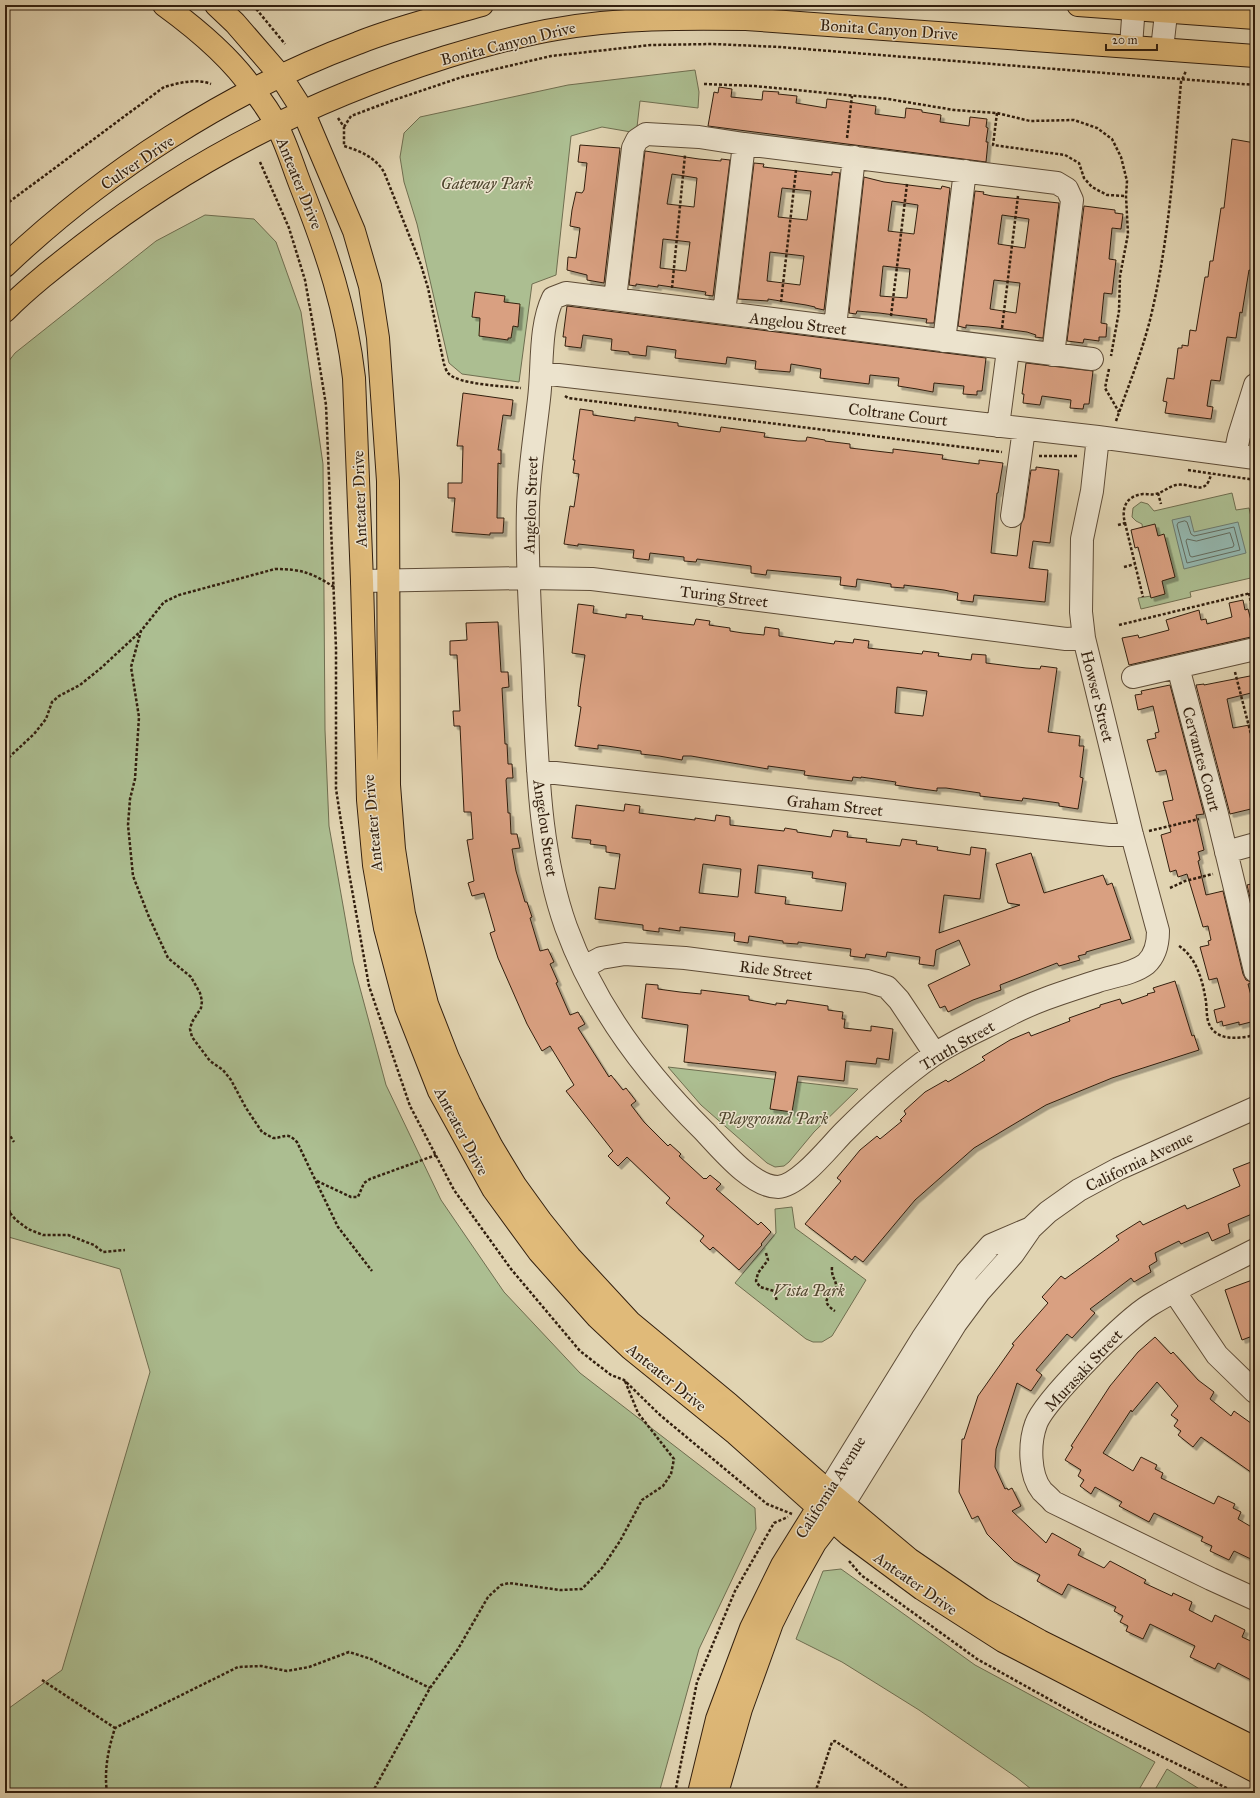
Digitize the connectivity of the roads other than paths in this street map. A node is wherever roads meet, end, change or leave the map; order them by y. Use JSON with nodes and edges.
{"nodes":[{"id":1,"x":164,"y":5,"type":"edge"},
{"id":2,"x":216,"y":5,"type":"edge"},
{"id":3,"x":482,"y":5,"type":"edge"},
{"id":4,"x":640,"y":5,"type":"edge"},
{"id":5,"x":1078,"y":5,"type":"edge"},
{"id":6,"x":1134,"y":7,"type":"edge"},
{"id":7,"x":1167,"y":8,"type":"edge"},
{"id":8,"x":1255,"y":18,"type":"edge"},
{"id":9,"x":555,"y":29,"type":"junction"},
{"id":10,"x":1130,"y":46,"type":"junction"},
{"id":11,"x":1162,"y":49,"type":"junction"},
{"id":12,"x":1255,"y":56,"type":"edge"},
{"id":13,"x":280,"y":75,"type":"junction"},
{"id":14,"x":253,"y":89,"type":"junction"},
{"id":15,"x":303,"y":112,"type":"junction"},
{"id":16,"x":276,"y":124,"type":"junction"},
{"id":17,"x":744,"y":144,"type":"junction"},
{"id":18,"x":849,"y":157,"type":"junction"},
{"id":19,"x":965,"y":171,"type":"junction"},
{"id":20,"x":5,"y":266,"type":"edge"},
{"id":21,"x":614,"y":299,"type":"junction"},
{"id":22,"x":5,"y":311,"type":"edge"},
{"id":23,"x":724,"y":314,"type":"junction"},
{"id":24,"x":835,"y":327,"type":"junction"},
{"id":25,"x":944,"y":341,"type":"junction"},
{"id":26,"x":1004,"y":349,"type":"junction"},
{"id":27,"x":1053,"y":355,"type":"junction"},
{"id":28,"x":1092,"y":359,"type":"dead end"},
{"id":29,"x":540,"y":381,"type":"junction"},
{"id":30,"x":1255,"y":385,"type":"edge"},
{"id":31,"x":998,"y":426,"type":"junction"},
{"id":32,"x":1024,"y":429,"type":"junction"},
{"id":33,"x":1107,"y":431,"type":"junction"},
{"id":34,"x":1245,"y":456,"type":"edge"},
{"id":35,"x":1012,"y":516,"type":"dead end"},
{"id":36,"x":529,"y":578,"type":"junction"},
{"id":37,"x":388,"y":580,"type":"junction"},
{"id":38,"x":362,"y":581,"type":"junction"},
{"id":39,"x":1084,"y":638,"type":"junction"},
{"id":40,"x":1255,"y":649,"type":"edge"},
{"id":41,"x":1178,"y":667,"type":"junction"},
{"id":42,"x":1133,"y":677,"type":"dead end"},
{"id":43,"x":538,"y":771,"type":"junction"},
{"id":44,"x":1132,"y":836,"type":"junction"},
{"id":45,"x":1255,"y":844,"type":"edge"},
{"id":46,"x":1228,"y":860,"type":"junction"},
{"id":47,"x":1155,"y":950,"type":"joint"},
{"id":48,"x":584,"y":968,"type":"junction"},
{"id":49,"x":1255,"y":971,"type":"edge"},
{"id":50,"x":935,"y":1054,"type":"junction"},
{"id":51,"x":1255,"y":1108,"type":"edge"},
{"id":52,"x":762,"y":1183,"type":"joint"},
{"id":53,"x":1255,"y":1250,"type":"edge"},
{"id":54,"x":1174,"y":1291,"type":"junction"},
{"id":55,"x":1255,"y":1392,"type":"edge"},
{"id":56,"x":830,"y":1506,"type":"junction"},
{"id":57,"x":1255,"y":1599,"type":"edge"},
{"id":58,"x":1255,"y":1748,"type":"edge"},
{"id":59,"x":1255,"y":1771,"type":"edge"},
{"id":60,"x":699,"y":1793,"type":"edge"},
{"id":61,"x":717,"y":1793,"type":"edge"}],
"edges":[{"from":1,"to":14,"type":"main road","name":"Anteater Drive"},
{"from":2,"to":13,"type":"main road","name":"Anteater Drive"},
{"from":3,"to":13,"type":"main road"},
{"from":4,"to":9,"type":"main road"},
{"from":5,"to":6,"type":"main road"},
{"from":6,"to":7,"type":"main road"},
{"from":6,"to":10,"type":"street"},
{"from":7,"to":8,"type":"main road"},
{"from":7,"to":11,"type":"street"},
{"from":9,"to":10,"type":"main road","name":"Bonita Canyon Drive"},
{"from":9,"to":15,"type":"main road","name":"Bonita Canyon Drive"},
{"from":10,"to":11,"type":"main road","name":"Bonita Canyon Drive"},
{"from":11,"to":12,"type":"main road","name":"Bonita Canyon Drive"},
{"from":13,"to":14,"type":"main road","name":"Culver Drive"},
{"from":13,"to":15,"type":"main road","name":"Anteater Drive"},
{"from":14,"to":16,"type":"main road","name":"Anteater Drive"},
{"from":14,"to":20,"type":"main road","name":"Culver Drive"},
{"from":15,"to":16,"type":"main road","name":"Bonita Canyon Drive"},
{"from":15,"to":37,"type":"main road","name":"Anteater Drive"},
{"from":16,"to":22,"type":"main road"},
{"from":16,"to":38,"type":"main road","name":"Anteater Drive"},
{"from":17,"to":18,"type":"street"},
{"from":17,"to":21,"type":"street"},
{"from":17,"to":23,"type":"street"},
{"from":18,"to":19,"type":"street"},
{"from":18,"to":24,"type":"street"},
{"from":19,"to":25,"type":"street"},
{"from":19,"to":27,"type":"street"},
{"from":21,"to":23,"type":"street","name":"Angelou Street"},
{"from":21,"to":29,"type":"street","name":"Angelou Street"},
{"from":23,"to":24,"type":"street","name":"Angelou Street"},
{"from":24,"to":25,"type":"street","name":"Angelou Street"},
{"from":25,"to":26,"type":"street","name":"Angelou Street"},
{"from":26,"to":27,"type":"street","name":"Angelou Street"},
{"from":26,"to":31,"type":"street"},
{"from":27,"to":28,"type":"street","name":"Angelou Street"},
{"from":29,"to":31,"type":"street","name":"Coltrane Court"},
{"from":29,"to":36,"type":"street","name":"Angelou Street"},
{"from":30,"to":34,"type":"street"},
{"from":31,"to":32,"type":"street","name":"Coltrane Court"},
{"from":32,"to":33,"type":"street","name":"Coltrane Court"},
{"from":32,"to":35,"type":"street"},
{"from":33,"to":34,"type":"street","name":"Coltrane Court"},
{"from":33,"to":39,"type":"street","name":"Howser Street"},
{"from":36,"to":37,"type":"street","name":"Turing Street"},
{"from":36,"to":39,"type":"street","name":"Turing Street"},
{"from":36,"to":43,"type":"street","name":"Angelou Street"},
{"from":37,"to":38,"type":"street","name":"Turing Street"},
{"from":37,"to":56,"type":"main road","name":"Anteater Drive"},
{"from":38,"to":56,"type":"main road","name":"Anteater Drive"},
{"from":39,"to":44,"type":"street","name":"Howser Street"},
{"from":40,"to":41,"type":"street"},
{"from":41,"to":42,"type":"street"},
{"from":41,"to":46,"type":"street","name":"Cervantes Court"},
{"from":43,"to":44,"type":"street","name":"Graham Street"},
{"from":43,"to":48,"type":"street","name":"Angelou Street"},
{"from":44,"to":47,"type":"street","name":"Howser Street"},
{"from":45,"to":46,"type":"street"},
{"from":46,"to":49,"type":"street","name":"Cervantes Court"},
{"from":47,"to":50,"type":"street","name":"Truth Street"},
{"from":48,"to":50,"type":"street","name":"Ride Street"},
{"from":48,"to":52,"type":"street","name":"Angelou Street"},
{"from":50,"to":52,"type":"street","name":"Truth Street"},
{"from":51,"to":56,"type":"street","name":"California Avenue"},
{"from":53,"to":54,"type":"street","name":"Murasaki Street"},
{"from":54,"to":55,"type":"street"},
{"from":54,"to":57,"type":"street","name":"Murasaki Street"},
{"from":56,"to":58,"type":"main road","name":"Anteater Drive"},
{"from":56,"to":59,"type":"main road","name":"Anteater Drive"},
{"from":56,"to":60,"type":"main road","name":"California Avenue"},
{"from":56,"to":61,"type":"main road","name":"California Avenue"}]}
